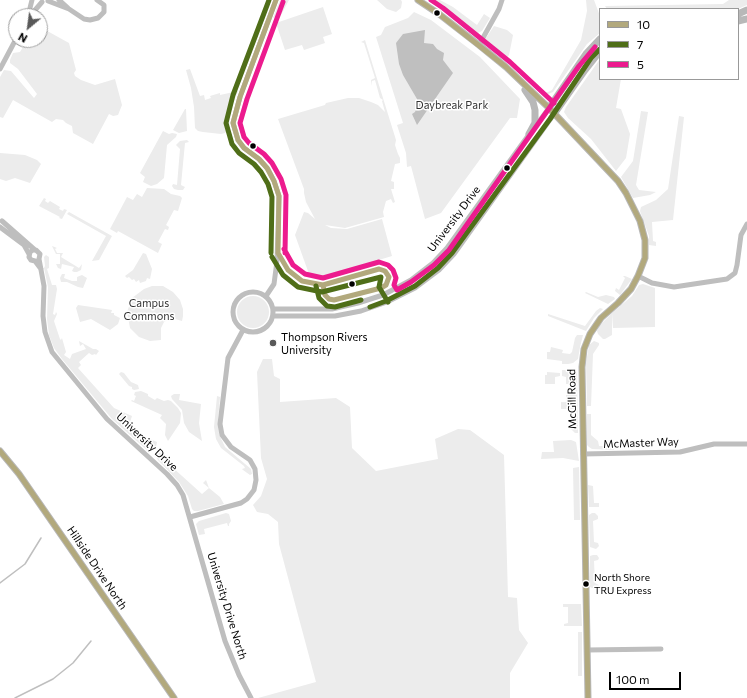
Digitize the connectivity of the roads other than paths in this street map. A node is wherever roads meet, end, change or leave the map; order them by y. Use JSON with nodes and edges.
{"nodes":[{"id":1,"x":59,"y":0,"type":"edge"},
{"id":2,"x":97,"y":0,"type":"edge"},
{"id":3,"x":276,"y":0,"type":"edge"},
{"id":4,"x":418,"y":0,"type":"edge"},
{"id":5,"x":502,"y":0,"type":"edge"},
{"id":6,"x":44,"y":1,"type":"edge"},
{"id":7,"x":68,"y":9,"type":"junction"},
{"id":8,"x":599,"y":40,"type":"edge"},
{"id":9,"x":479,"y":45,"type":"junction"},
{"id":10,"x":11,"y":48,"type":"edge"},
{"id":11,"x":599,"y":52,"type":"edge"},
{"id":12,"x":0,"y":69,"type":"edge"},
{"id":13,"x":517,"y":78,"type":"junction"},
{"id":14,"x":548,"y":108,"type":"junction"},
{"id":15,"x":554,"y":114,"type":"junction"},
{"id":16,"x":529,"y":134,"type":"junction"},
{"id":17,"x":0,"y":222,"type":"edge"},
{"id":18,"x":747,"y":224,"type":"edge"},
{"id":19,"x":35,"y":250,"type":"junction"},
{"id":20,"x":29,"y":254,"type":"junction"},
{"id":21,"x":37,"y":260,"type":"junction"},
{"id":22,"x":638,"y":276,"type":"junction"},
{"id":23,"x":266,"y":296,"type":"junction"},
{"id":24,"x":274,"y":309,"type":"junction"},
{"id":25,"x":274,"y":316,"type":"junction"},
{"id":26,"x":243,"y":330,"type":"junction"},
{"id":27,"x":747,"y":444,"type":"edge"},
{"id":28,"x":0,"y":451,"type":"edge"},
{"id":29,"x":583,"y":454,"type":"junction"},
{"id":30,"x":190,"y":517,"type":"junction"},
{"id":31,"x":661,"y":649,"type":"dead end"},
{"id":32,"x":587,"y":650,"type":"junction"},
{"id":33,"x":174,"y":698,"type":"edge"},
{"id":34,"x":251,"y":698,"type":"edge"},
{"id":35,"x":588,"y":698,"type":"edge"}],
"edges":[{"from":1,"to":7,"type":"street"},
{"from":2,"to":7,"type":"street"},
{"from":3,"to":23,"type":"street"},
{"from":4,"to":9,"type":"street","name":"McGill Road"},
{"from":5,"to":9,"type":"street"},
{"from":6,"to":7,"type":"street"},
{"from":8,"to":14,"type":"street"},
{"from":9,"to":13,"type":"street","name":"McGill Road"},
{"from":10,"to":12,"type":"street"},
{"from":11,"to":15,"type":"street"},
{"from":13,"to":14,"type":"street","name":"McGill Road"},
{"from":13,"to":16,"type":"street"},
{"from":14,"to":15,"type":"street","name":"McGill Road"},
{"from":14,"to":16,"type":"street","name":"University Drive"},
{"from":15,"to":22,"type":"street","name":"McGill Road"},
{"from":15,"to":25,"type":"street","name":"University Drive"},
{"from":16,"to":24,"type":"street","name":"University Drive"},
{"from":17,"to":19,"type":"street"},
{"from":17,"to":20,"type":"street"},
{"from":18,"to":22,"type":"street"},
{"from":19,"to":20,"type":"street"},
{"from":19,"to":21,"type":"street"},
{"from":20,"to":21,"type":"street"},
{"from":21,"to":30,"type":"street","name":"University Drive"},
{"from":22,"to":29,"type":"street","name":"McGill Road"},
{"from":23,"to":24,"type":"street"},
{"from":23,"to":26,"type":"street"},
{"from":24,"to":25,"type":"street"},
{"from":25,"to":26,"type":"street"},
{"from":26,"to":30,"type":"street"},
{"from":27,"to":29,"type":"street","name":"McMaster Way"},
{"from":28,"to":33,"type":"street","name":"Hillside Drive North"},
{"from":29,"to":32,"type":"street","name":"McGill Road"},
{"from":30,"to":34,"type":"street","name":"University Drive North"},
{"from":31,"to":32,"type":"street"},
{"from":32,"to":35,"type":"street","name":"McGill Road"}]}
